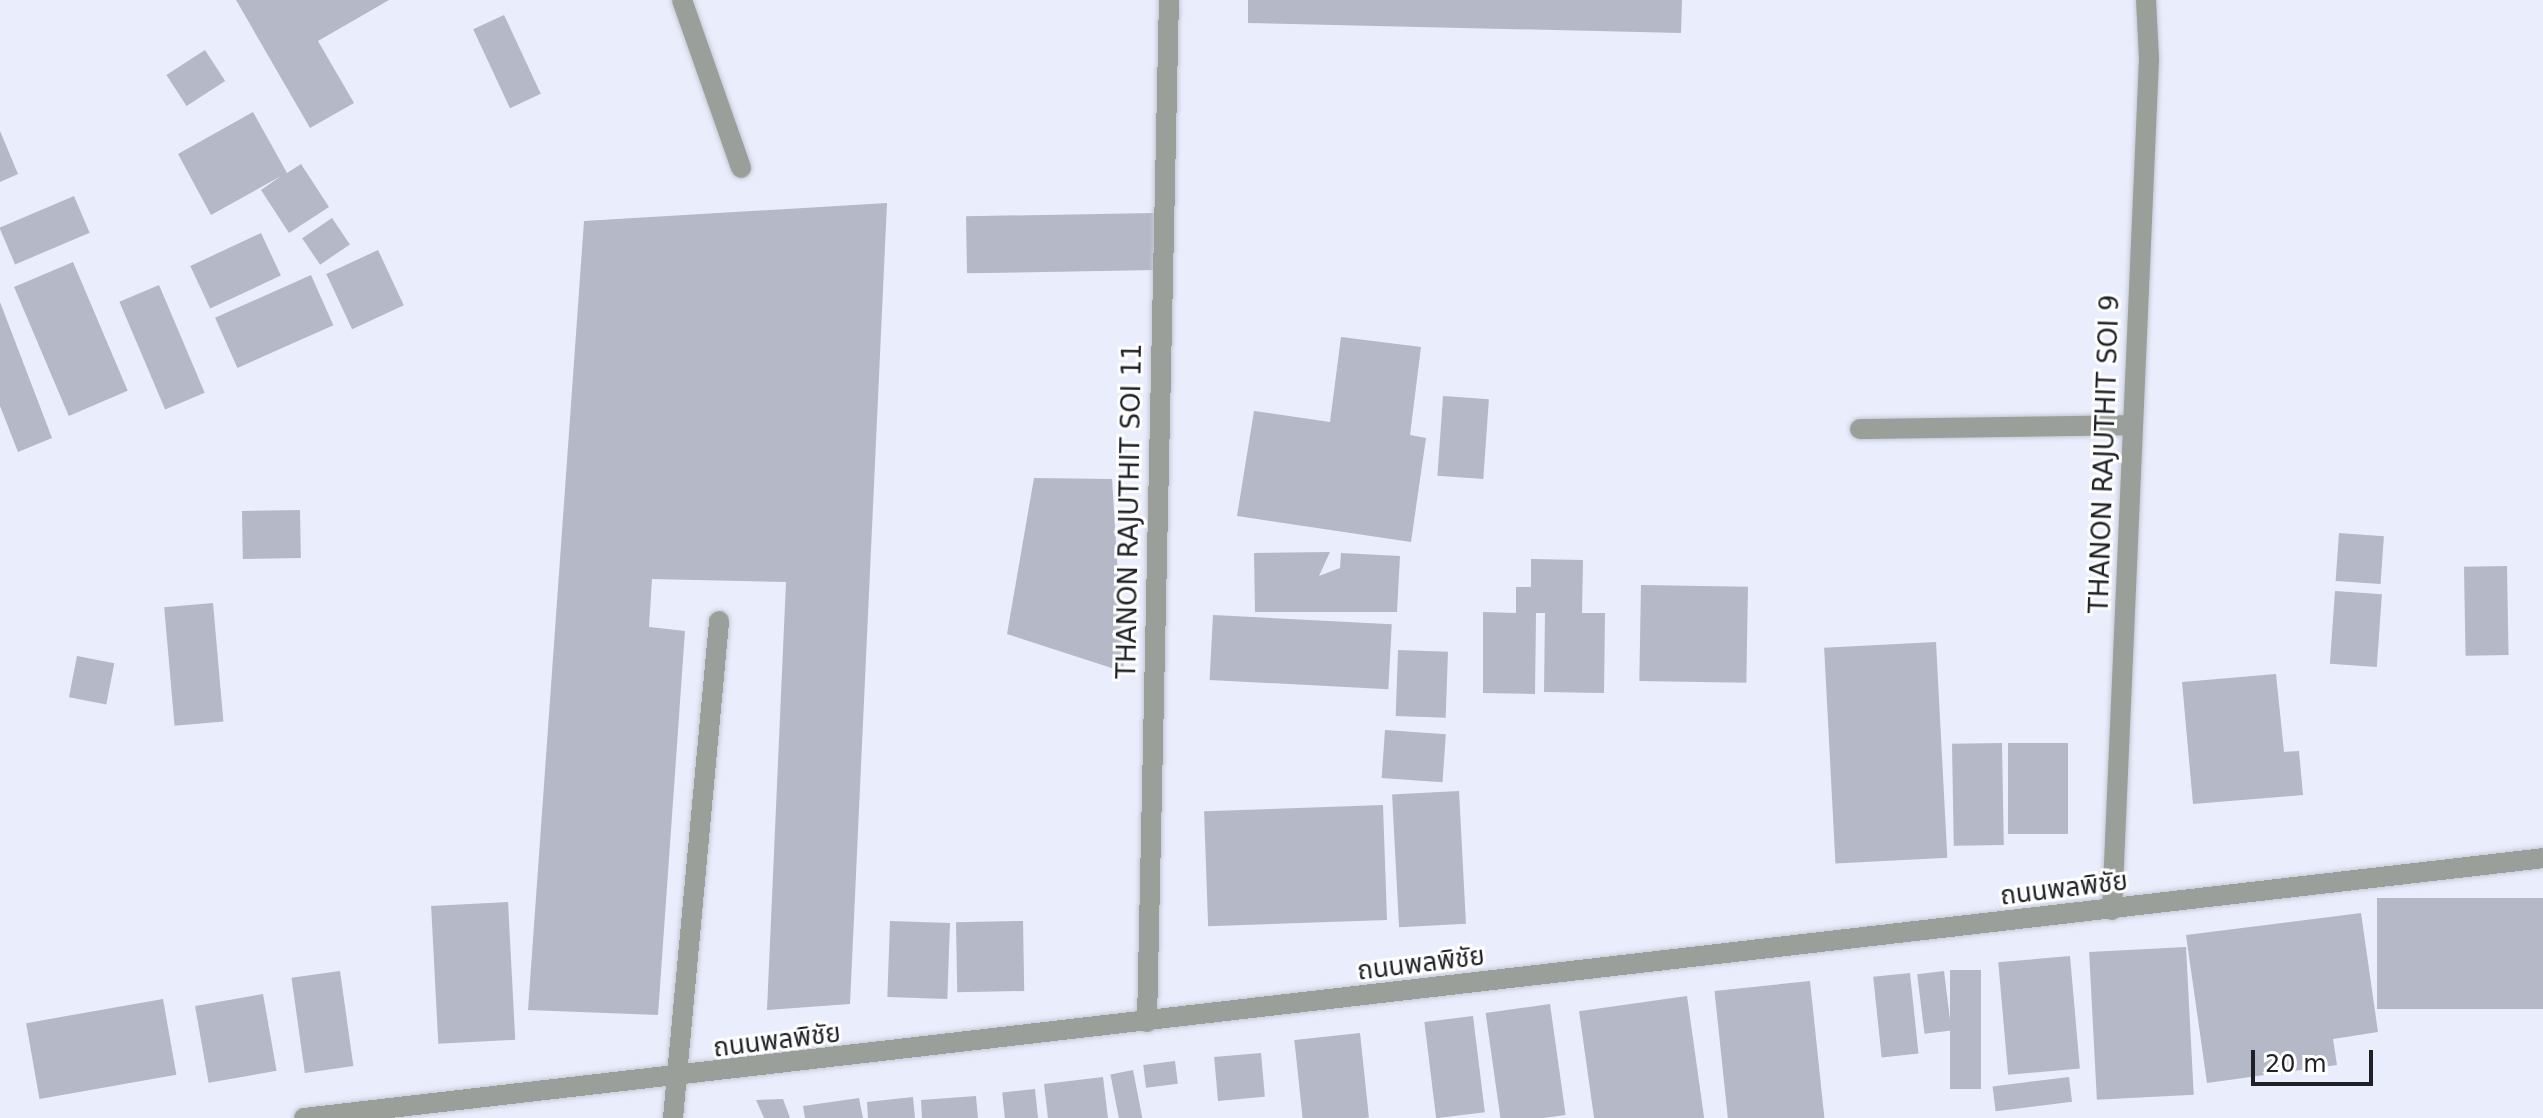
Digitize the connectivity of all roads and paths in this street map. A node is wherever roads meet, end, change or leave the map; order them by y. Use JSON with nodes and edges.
{"nodes":[{"id":1,"x":682,"y":0,"type":"edge"},
{"id":2,"x":1169,"y":0,"type":"edge"},
{"id":3,"x":2146,"y":0,"type":"edge"},
{"id":4,"x":741,"y":168,"type":"dead end"},
{"id":5,"x":2131,"y":425,"type":"junction"},
{"id":6,"x":1860,"y":429,"type":"dead end"},
{"id":7,"x":719,"y":621,"type":"dead end"},
{"id":8,"x":2543,"y":858,"type":"edge"},
{"id":9,"x":2112,"y":910,"type":"junction"},
{"id":10,"x":1147,"y":1022,"type":"junction"},
{"id":11,"x":675,"y":1080,"type":"junction"},
{"id":12,"x":304,"y":1118,"type":"edge"},
{"id":13,"x":673,"y":1118,"type":"edge"}],
"edges":[{"from":1,"to":4,"type":"street"},
{"from":2,"to":10,"type":"street","name":"THANON RAJUTHIT SOI 11"},
{"from":3,"to":5,"type":"street","name":"THANON RAJUTHIT SOI 9"},
{"from":5,"to":6,"type":"street"},
{"from":5,"to":9,"type":"street","name":"THANON RAJUTHIT SOI 9"},
{"from":7,"to":11,"type":"street"},
{"from":8,"to":9,"type":"street","name":"ถนนพลพิชัย"},
{"from":9,"to":10,"type":"street","name":"ถนนพลพิชัย"},
{"from":10,"to":11,"type":"street","name":"ถนนพลพิชัย"},
{"from":11,"to":12,"type":"street","name":"ถนนพลพิชัย"},
{"from":11,"to":13,"type":"street"}]}
